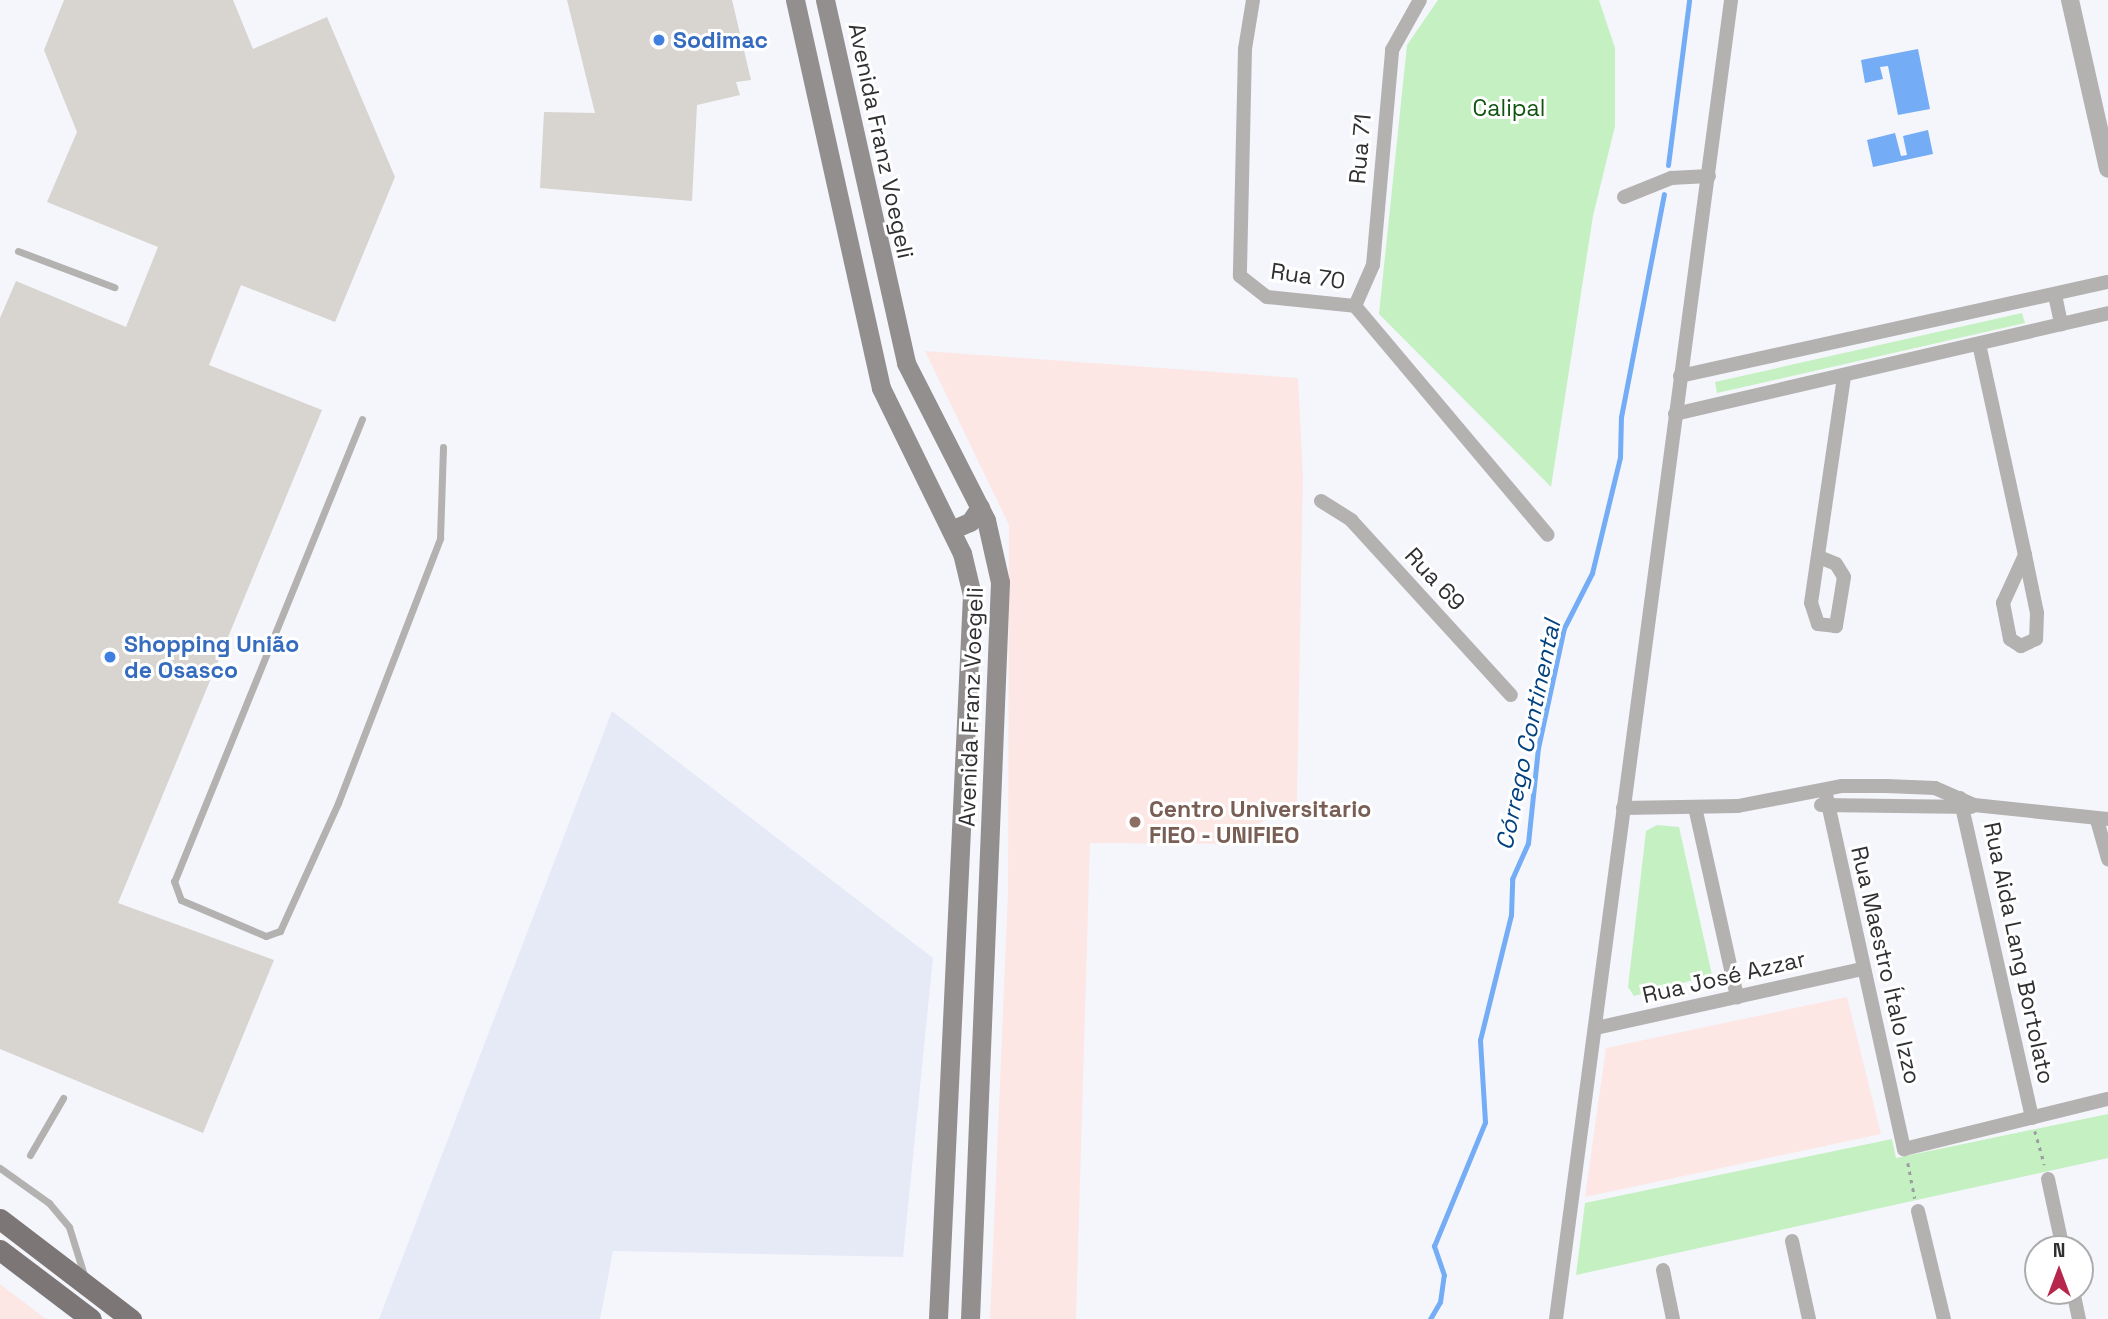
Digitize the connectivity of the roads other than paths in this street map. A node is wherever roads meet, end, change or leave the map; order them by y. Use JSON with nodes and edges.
{"nodes":[{"id":1,"x":795,"y":0,"type":"edge"},
{"id":2,"x":825,"y":0,"type":"edge"},
{"id":3,"x":1253,"y":0,"type":"edge"},
{"id":4,"x":1420,"y":0,"type":"edge"},
{"id":5,"x":1731,"y":0,"type":"edge"},
{"id":6,"x":2070,"y":0,"type":"edge"},
{"id":7,"x":2108,"y":169,"type":"edge"},
{"id":8,"x":1709,"y":176,"type":"junction"},
{"id":9,"x":1624,"y":197,"type":"dead end"},
{"id":10,"x":845,"y":231,"type":"junction"},
{"id":11,"x":18,"y":251,"type":"dead end"},
{"id":12,"x":2108,"y":282,"type":"edge"},
{"id":13,"x":114,"y":287,"type":"dead end"},
{"id":14,"x":888,"y":291,"type":"junction"},
{"id":15,"x":2054,"y":295,"type":"junction"},
{"id":16,"x":1355,"y":306,"type":"junction"},
{"id":17,"x":2108,"y":313,"type":"edge"},
{"id":18,"x":2061,"y":324,"type":"junction"},
{"id":19,"x":1979,"y":344,"type":"junction"},
{"id":20,"x":1680,"y":376,"type":"junction"},
{"id":21,"x":1844,"y":376,"type":"junction"},
{"id":22,"x":1675,"y":414,"type":"junction"},
{"id":23,"x":362,"y":419,"type":"dead end"},
{"id":24,"x":443,"y":447,"type":"dead end"},
{"id":25,"x":1321,"y":501,"type":"dead end"},
{"id":26,"x":980,"y":507,"type":"junction"},
{"id":27,"x":951,"y":530,"type":"junction"},
{"id":28,"x":1548,"y":535,"type":"dead end"},
{"id":29,"x":993,"y":544,"type":"junction"},
{"id":30,"x":962,"y":553,"type":"junction"},
{"id":31,"x":2025,"y":555,"type":"junction"},
{"id":32,"x":1819,"y":557,"type":"dead end"},
{"id":33,"x":1511,"y":695,"type":"dead end"},
{"id":34,"x":1825,"y":790,"type":"junction"},
{"id":35,"x":1804,"y":799,"type":"junction"},
{"id":36,"x":1966,"y":805,"type":"junction"},
{"id":37,"x":1623,"y":807,"type":"junction"},
{"id":38,"x":1695,"y":807,"type":"junction"},
{"id":39,"x":1829,"y":808,"type":"junction"},
{"id":40,"x":2104,"y":823,"type":"edge"},
{"id":41,"x":2108,"y":859,"type":"edge"},
{"id":42,"x":1863,"y":969,"type":"junction"},
{"id":43,"x":1737,"y":997,"type":"junction"},
{"id":44,"x":1596,"y":1028,"type":"junction"},
{"id":45,"x":63,"y":1098,"type":"dead end"},
{"id":46,"x":2108,"y":1099,"type":"edge"},
{"id":47,"x":2032,"y":1118,"type":"junction"},
{"id":48,"x":30,"y":1155,"type":"dead end"},
{"id":49,"x":0,"y":1168,"type":"edge"},
{"id":50,"x":2048,"y":1179,"type":"road end"},
{"id":51,"x":1918,"y":1211,"type":"road end"},
{"id":52,"x":0,"y":1219,"type":"edge"},
{"id":53,"x":2060,"y":1235,"type":"edge"},
{"id":54,"x":1792,"y":1241,"type":"dead end"},
{"id":55,"x":0,"y":1250,"type":"edge"},
{"id":56,"x":1662,"y":1270,"type":"dead end"},
{"id":57,"x":87,"y":1285,"type":"junction"},
{"id":58,"x":91,"y":1319,"type":"edge"},
{"id":59,"x":131,"y":1319,"type":"edge"},
{"id":60,"x":938,"y":1319,"type":"edge"},
{"id":61,"x":970,"y":1319,"type":"edge"},
{"id":62,"x":1556,"y":1319,"type":"edge"},
{"id":63,"x":1673,"y":1319,"type":"edge"},
{"id":64,"x":1809,"y":1319,"type":"edge"},
{"id":65,"x":1944,"y":1319,"type":"edge"}],
"edges":[{"from":1,"to":10,"type":"main road","name":"Avenida Franz Voegeli"},
{"from":2,"to":14,"type":"main road","name":"Avenida Franz Voegeli"},
{"from":3,"to":16,"type":"street","name":"Rua 70"},
{"from":4,"to":16,"type":"street","name":"Rua 71"},
{"from":5,"to":8,"type":"street"},
{"from":6,"to":7,"type":"street"},
{"from":8,"to":9,"type":"street"},
{"from":8,"to":20,"type":"street"},
{"from":10,"to":14,"type":"main road"},
{"from":10,"to":27,"type":"main road","name":"Avenida Franz Voegeli"},
{"from":11,"to":13,"type":"lane"},
{"from":12,"to":15,"type":"street"},
{"from":14,"to":26,"type":"main road","name":"Avenida Franz Voegeli"},
{"from":15,"to":18,"type":"street"},
{"from":15,"to":20,"type":"street"},
{"from":16,"to":28,"type":"street","name":"Rua 70"},
{"from":17,"to":18,"type":"street"},
{"from":18,"to":19,"type":"street"},
{"from":19,"to":21,"type":"street"},
{"from":19,"to":31,"type":"street"},
{"from":20,"to":22,"type":"street"},
{"from":21,"to":22,"type":"street"},
{"from":21,"to":32,"type":"street"},
{"from":22,"to":37,"type":"street"},
{"from":23,"to":24,"type":"lane"},
{"from":25,"to":33,"type":"street","name":"Rua 69"},
{"from":26,"to":27,"type":"main road"},
{"from":26,"to":29,"type":"main road","name":"Avenida Franz Voegeli"},
{"from":27,"to":30,"type":"main road","name":"Avenida Franz Voegeli"},
{"from":29,"to":30,"type":"main road"},
{"from":29,"to":61,"type":"main road","name":"Avenida Franz Voegeli"},
{"from":30,"to":60,"type":"main road","name":"Avenida Franz Voegeli"},
{"from":31,"to":31,"type":"street"},
{"from":34,"to":35,"type":"street"},
{"from":34,"to":36,"type":"street"},
{"from":34,"to":39,"type":"street","name":"Rua Maestro Ítalo Izzo"},
{"from":35,"to":38,"type":"street"},
{"from":35,"to":39,"type":"street"},
{"from":36,"to":39,"type":"street"},
{"from":36,"to":40,"type":"street"},
{"from":36,"to":47,"type":"street","name":"Rua Aida Lang Bortolato"},
{"from":37,"to":38,"type":"street"},
{"from":37,"to":44,"type":"street"},
{"from":38,"to":43,"type":"street"},
{"from":39,"to":42,"type":"street","name":"Rua Maestro Ítalo Izzo"},
{"from":40,"to":41,"type":"street"},
{"from":42,"to":43,"type":"street","name":"Rua José Azzar"},
{"from":42,"to":47,"type":"street","name":"Rua Maestro Ítalo Izzo"},
{"from":43,"to":44,"type":"street","name":"Rua José Azzar"},
{"from":44,"to":62,"type":"street"},
{"from":45,"to":48,"type":"lane"},
{"from":46,"to":47,"type":"street"},
{"from":49,"to":57,"type":"lane"},
{"from":50,"to":53,"type":"street"},
{"from":51,"to":65,"type":"street"},
{"from":52,"to":57,"type":"main road"},
{"from":54,"to":64,"type":"street"},
{"from":55,"to":58,"type":"main road"},
{"from":56,"to":63,"type":"street"},
{"from":57,"to":59,"type":"main road"}]}
